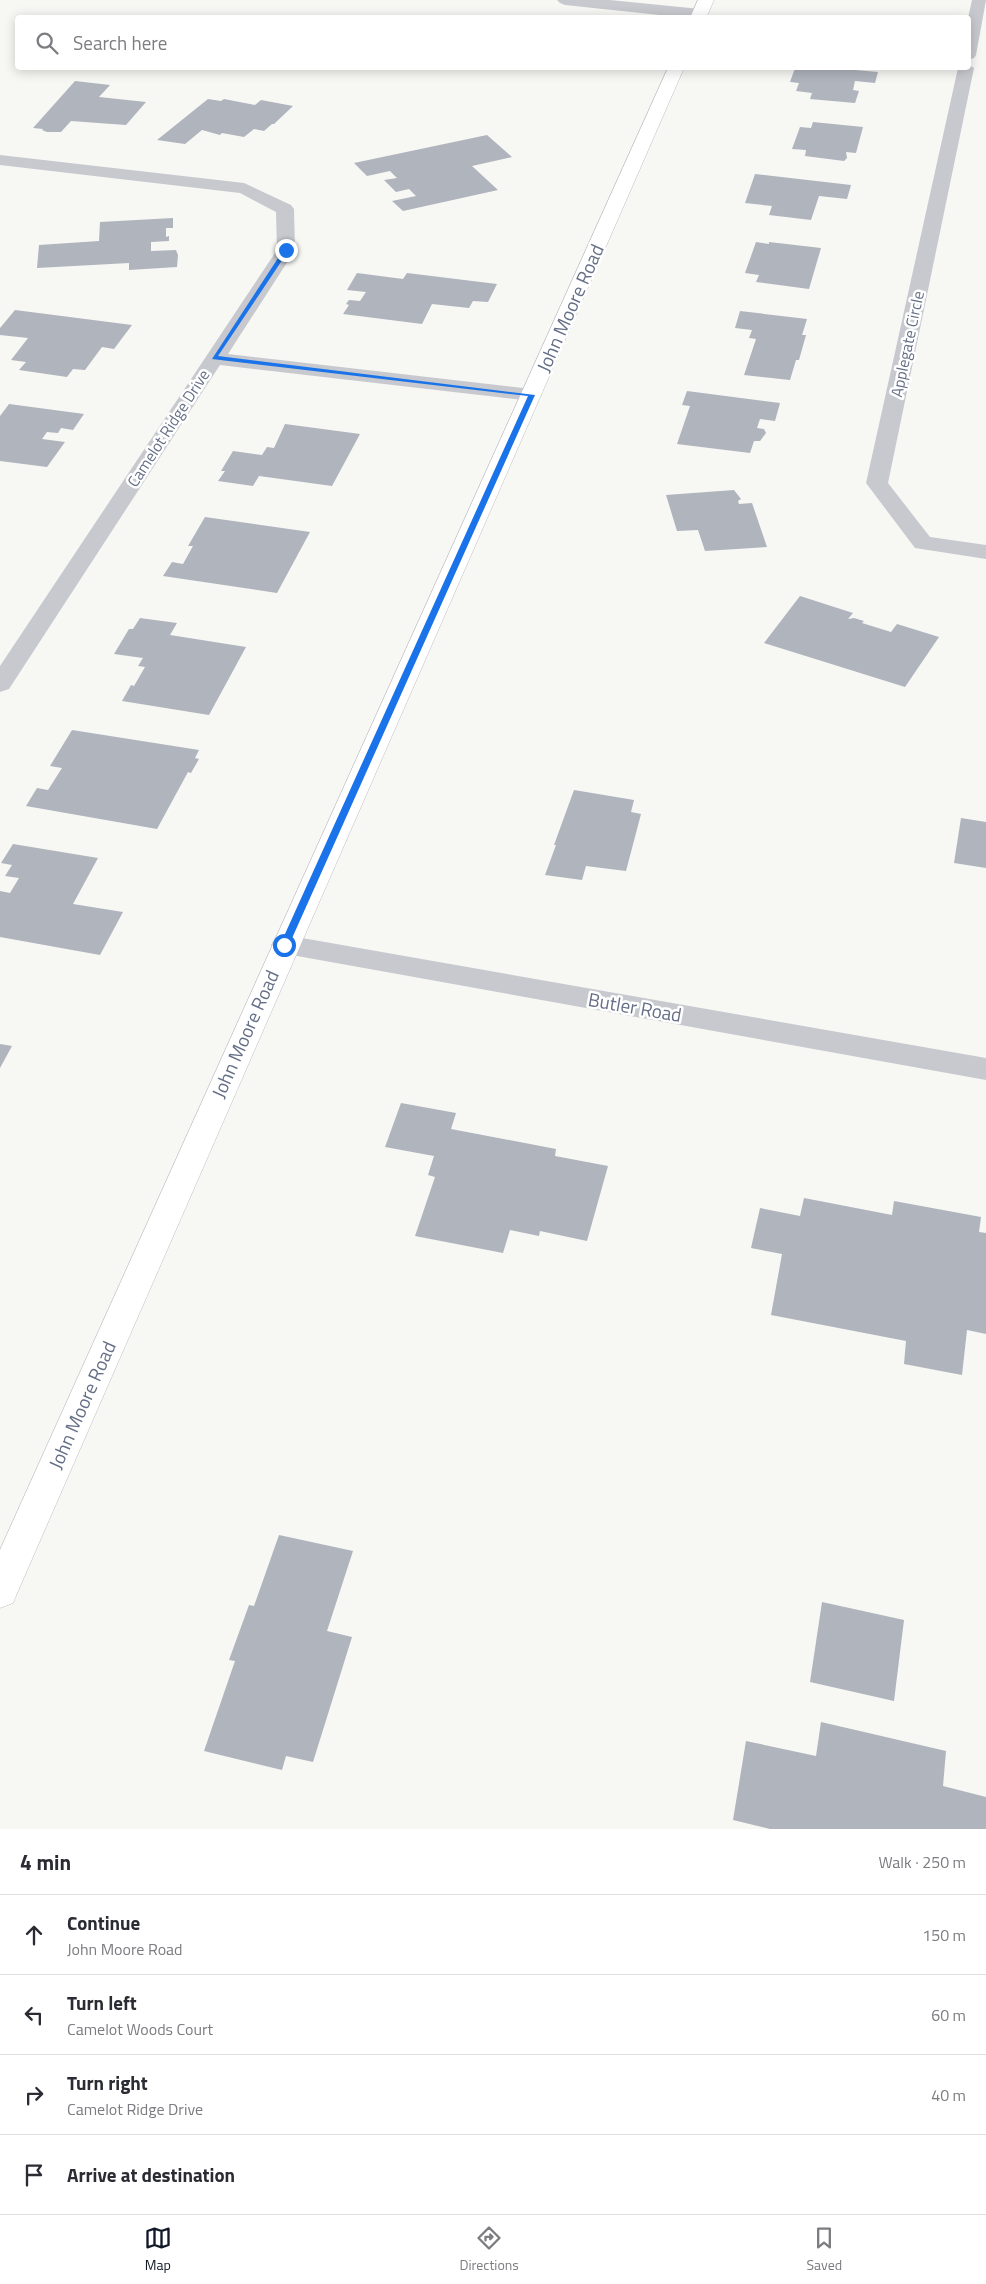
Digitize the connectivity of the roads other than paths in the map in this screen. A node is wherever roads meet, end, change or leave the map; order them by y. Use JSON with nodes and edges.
{"nodes":[{"id":1,"x":565,"y":0,"type":"edge"},
{"id":2,"x":980,"y":0,"type":"edge"},
{"id":3,"x":626,"y":3,"type":"edge"},
{"id":4,"x":702,"y":10,"type":"edge"},
{"id":5,"x":971,"y":41,"type":"edge"},
{"id":6,"x":675,"y":70,"type":"edge"},
{"id":7,"x":966,"y":70,"type":"edge"},
{"id":8,"x":0,"y":160,"type":"edge"},
{"id":9,"x":214,"y":358,"type":"junction"},
{"id":10,"x":532,"y":395,"type":"junction"},
{"id":11,"x":986,"y":552,"type":"edge"},
{"id":12,"x":0,"y":684,"type":"edge"},
{"id":13,"x":284,"y":945,"type":"junction"},
{"id":14,"x":986,"y":1069,"type":"edge"},
{"id":15,"x":0,"y":1591,"type":"edge"}],
"edges":[{"from":1,"to":3,"type":"street"},
{"from":2,"to":5,"type":"street"},
{"from":3,"to":4,"type":"street"},
{"from":6,"to":10,"type":"street","name":"John Moore Road"},
{"from":7,"to":11,"type":"street","name":"Applegate Circle"},
{"from":8,"to":9,"type":"street","name":"Camelot Ridge Drive"},
{"from":9,"to":10,"type":"street"},
{"from":9,"to":12,"type":"street","name":"Camelot Ridge Drive"},
{"from":10,"to":13,"type":"street","name":"John Moore Road"},
{"from":13,"to":14,"type":"street","name":"Butler Road"},
{"from":13,"to":15,"type":"street","name":"John Moore Road"}]}
